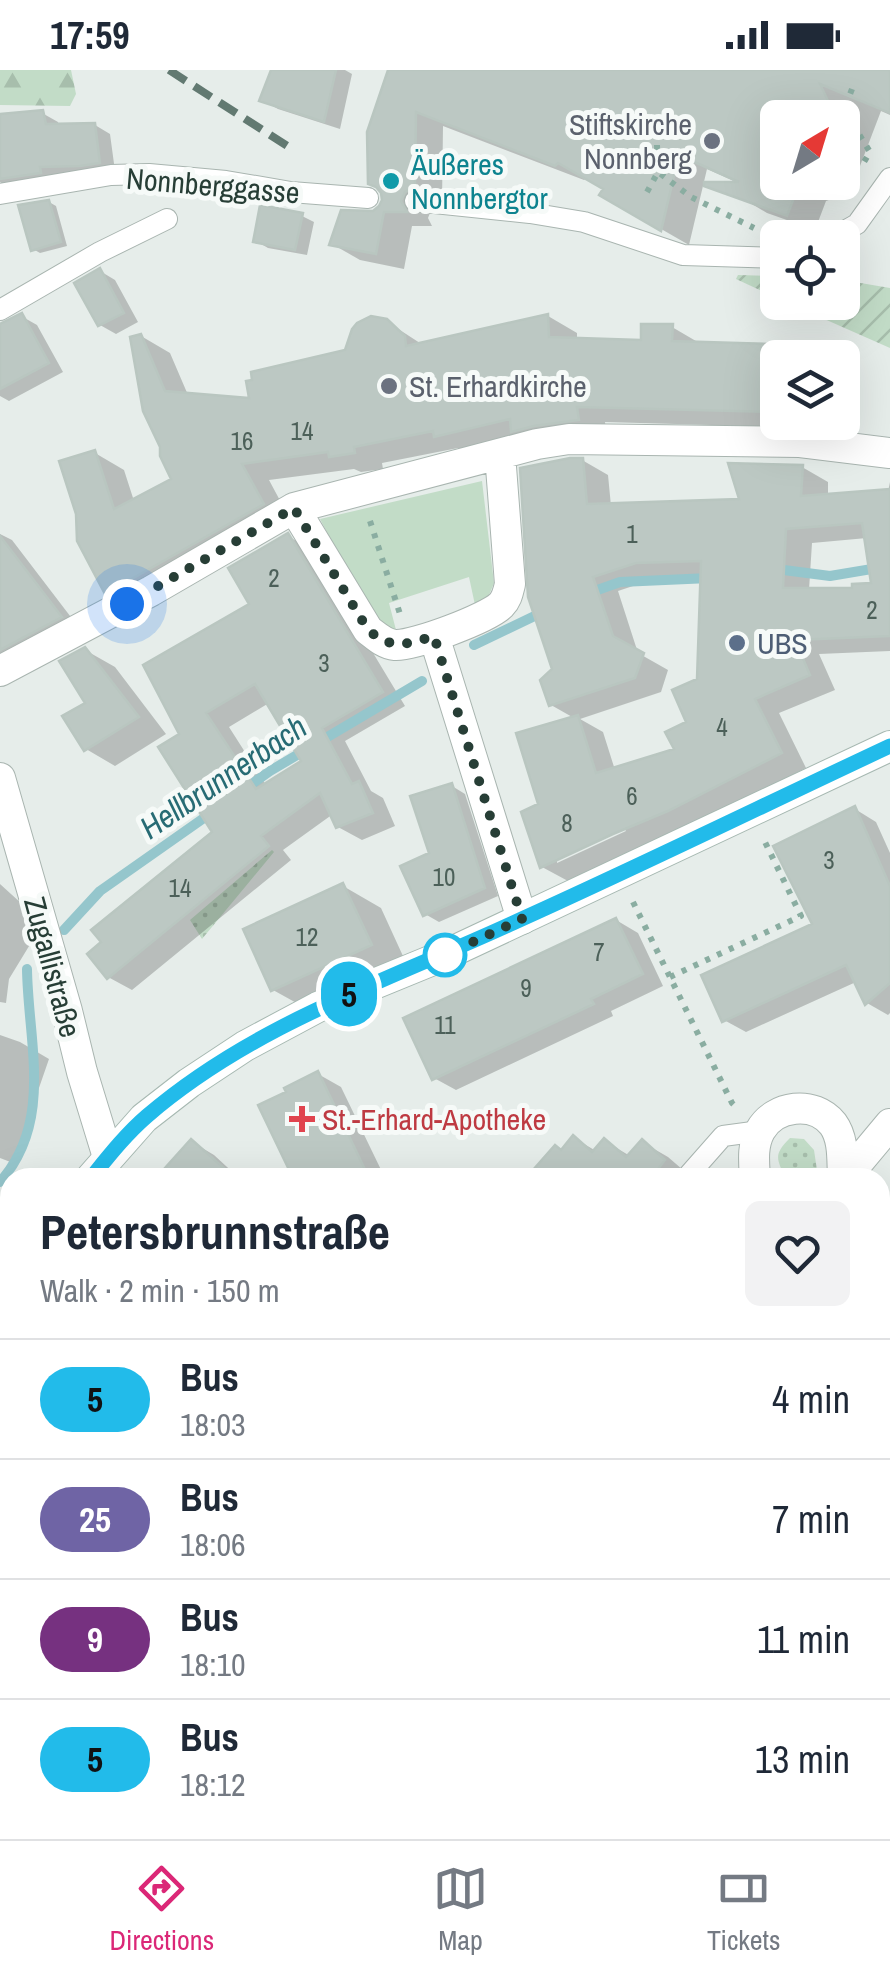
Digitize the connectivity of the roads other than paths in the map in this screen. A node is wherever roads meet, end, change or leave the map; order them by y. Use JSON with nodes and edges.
{"nodes":[{"id":1,"x":890,"y":178,"type":"edge"},
{"id":2,"x":0,"y":194,"type":"edge"},
{"id":3,"x":368,"y":198,"type":"dead end"},
{"id":4,"x":415,"y":200,"type":"dead end"},
{"id":5,"x":167,"y":219,"type":"dead end"},
{"id":6,"x":860,"y":220,"type":"edge"},
{"id":7,"x":760,"y":257,"type":"edge"},
{"id":8,"x":0,"y":310,"type":"edge"},
{"id":9,"x":890,"y":453,"type":"edge"},
{"id":10,"x":500,"y":454,"type":"junction"},
{"id":11,"x":294,"y":508,"type":"junction"},
{"id":12,"x":422,"y":640,"type":"junction"},
{"id":13,"x":0,"y":671,"type":"edge"},
{"id":14,"x":890,"y":746,"type":"edge"},
{"id":15,"x":0,"y":778,"type":"edge"},
{"id":16,"x":522,"y":919,"type":"junction"},
{"id":17,"x":760,"y":1132,"type":"junction"},
{"id":18,"x":884,"y":1132,"type":"edge"},
{"id":19,"x":100,"y":1167,"type":"edge"},
{"id":20,"x":695,"y":1168,"type":"edge"},
{"id":21,"x":755,"y":1168,"type":"edge"},
{"id":22,"x":843,"y":1168,"type":"edge"},
{"id":23,"x":853,"y":1168,"type":"edge"}],
"edges":[{"from":1,"to":6,"type":"lane"},
{"from":2,"to":3,"type":"lane","name":"Nonnberggasse"},
{"from":4,"to":7,"type":"lane"},
{"from":5,"to":8,"type":"lane"},
{"from":9,"to":10,"type":"street"},
{"from":10,"to":11,"type":"street"},
{"from":10,"to":12,"type":"street"},
{"from":11,"to":12,"type":"street"},
{"from":11,"to":13,"type":"street"},
{"from":12,"to":16,"type":"street"},
{"from":14,"to":16,"type":"street"},
{"from":15,"to":19,"type":"street","name":"Zugallistraße"},
{"from":16,"to":19,"type":"street"},
{"from":17,"to":20,"type":"lane"},
{"from":17,"to":21,"type":"street"},
{"from":17,"to":22,"type":"street"},
{"from":18,"to":23,"type":"street"}]}
